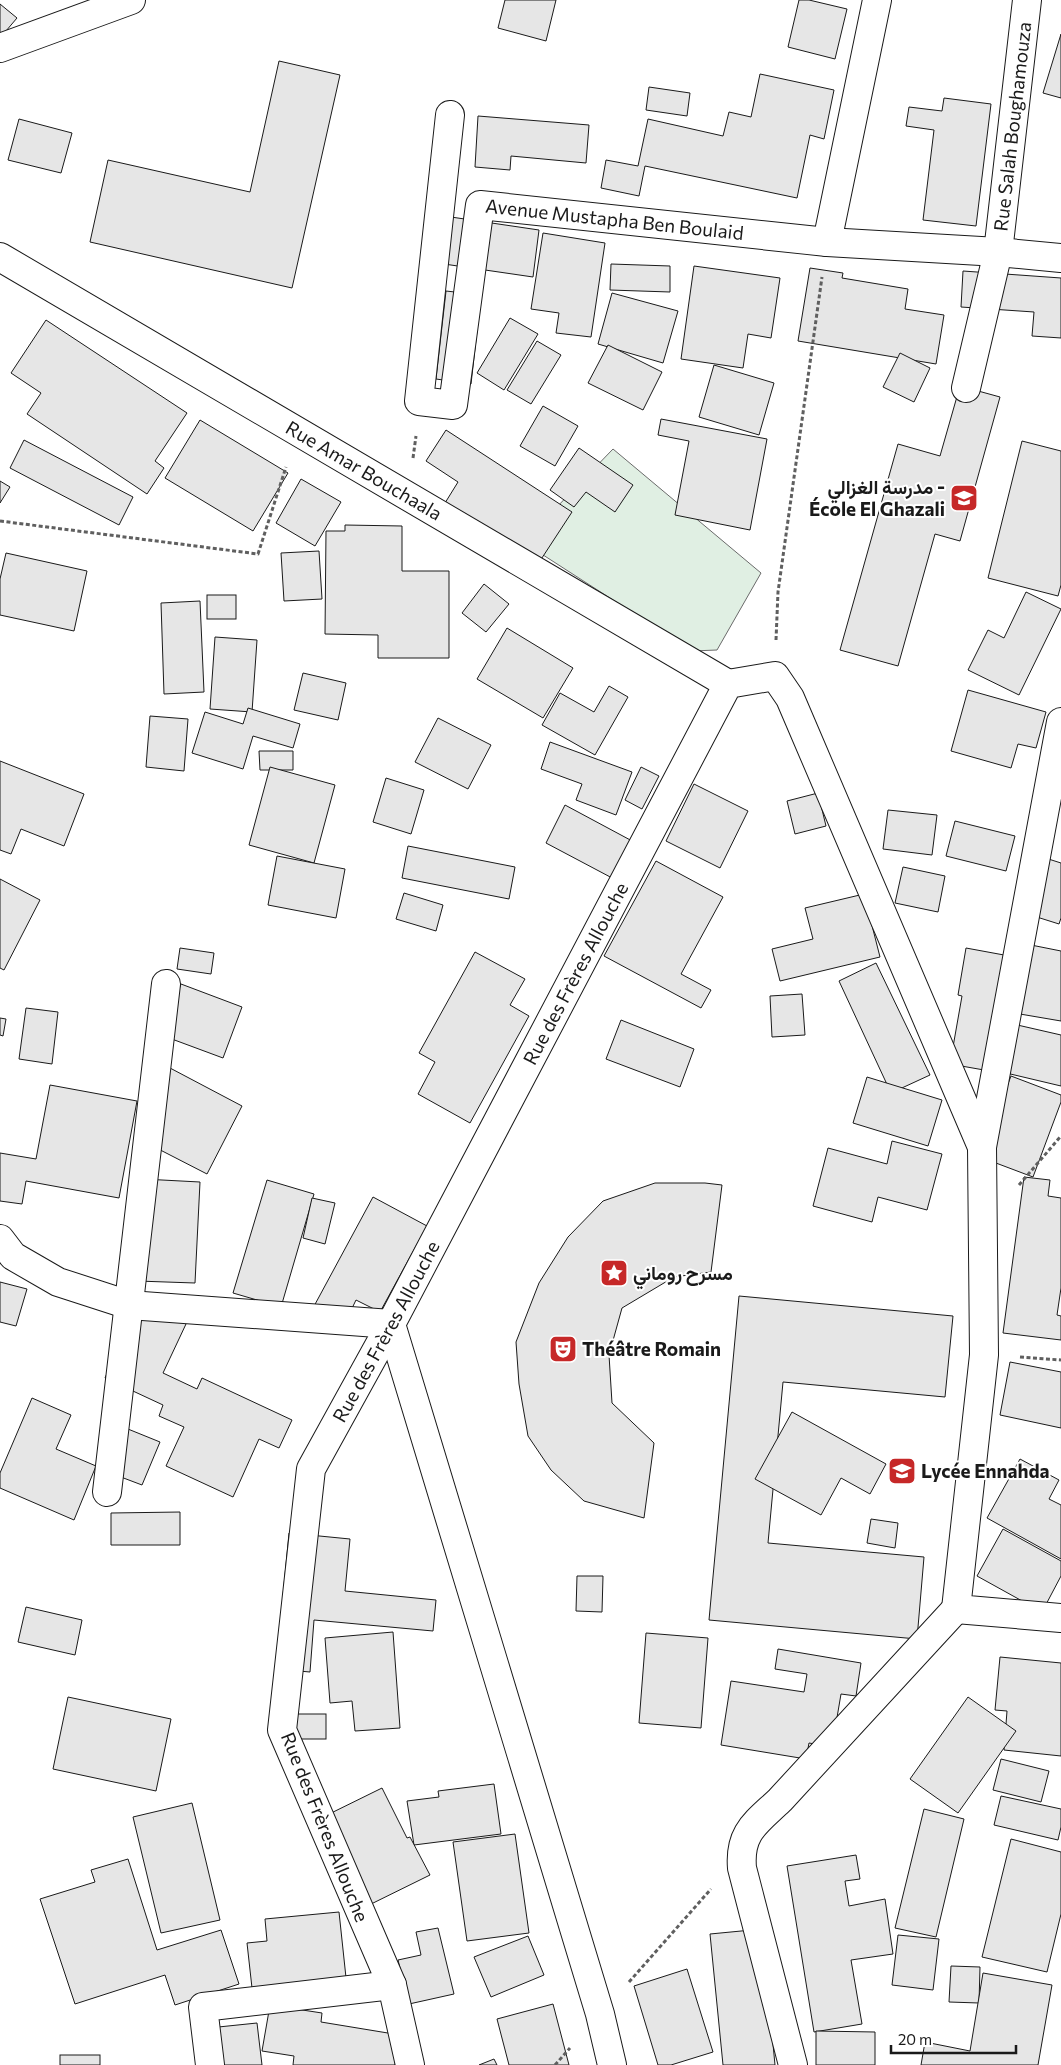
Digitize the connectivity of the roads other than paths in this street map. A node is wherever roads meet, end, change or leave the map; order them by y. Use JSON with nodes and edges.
{"nodes":[{"id":1,"x":131,"y":0,"type":"edge"},
{"id":2,"x":877,"y":0,"type":"edge"},
{"id":3,"x":1027,"y":0,"type":"edge"},
{"id":4,"x":0,"y":48,"type":"edge"},
{"id":5,"x":450,"y":115,"type":"dead end"},
{"id":6,"x":827,"y":242,"type":"junction"},
{"id":7,"x":998,"y":252,"type":"junction"},
{"id":8,"x":0,"y":257,"type":"edge"},
{"id":9,"x":1061,"y":258,"type":"edge"},
{"id":10,"x":966,"y":388,"type":"dead end"},
{"id":11,"x":728,"y":684,"type":"junction"},
{"id":12,"x":1061,"y":722,"type":"edge"},
{"id":13,"x":166,"y":984,"type":"dead end"},
{"id":14,"x":982,"y":1147,"type":"junction"},
{"id":15,"x":0,"y":1239,"type":"edge"},
{"id":16,"x":129,"y":1305,"type":"junction"},
{"id":17,"x":391,"y":1324,"type":"junction"},
{"id":18,"x":107,"y":1492,"type":"dead end"},
{"id":19,"x":956,"y":1608,"type":"junction"},
{"id":20,"x":1061,"y":1618,"type":"edge"},
{"id":21,"x":392,"y":1985,"type":"junction"},
{"id":22,"x":210,"y":2065,"type":"edge"},
{"id":23,"x":410,"y":2065,"type":"edge"},
{"id":24,"x":612,"y":2065,"type":"edge"},
{"id":25,"x":793,"y":2065,"type":"edge"}],
"edges":[{"from":1,"to":4,"type":"street"},
{"from":2,"to":6,"type":"street"},
{"from":3,"to":7,"type":"street","name":"Rue Salah Boughamouza"},
{"from":5,"to":6,"type":"street","name":"Avenue Mustapha Ben Boulaid"},
{"from":6,"to":7,"type":"street","name":"Avenue Mustapha Ben Boulaid"},
{"from":7,"to":9,"type":"street","name":"Avenue Mustapha Ben Boulaid"},
{"from":7,"to":10,"type":"street","name":"Rue Salah Boughamouza"},
{"from":8,"to":11,"type":"street","name":"Rue Amar Bouchaala"},
{"from":11,"to":14,"type":"street"},
{"from":11,"to":17,"type":"street","name":"Rue des Frères Allouche"},
{"from":12,"to":14,"type":"street"},
{"from":13,"to":16,"type":"street"},
{"from":14,"to":19,"type":"street"},
{"from":15,"to":16,"type":"street"},
{"from":16,"to":17,"type":"street"},
{"from":16,"to":18,"type":"street"},
{"from":17,"to":21,"type":"street","name":"Rue des Frères Allouche"},
{"from":17,"to":24,"type":"street"},
{"from":19,"to":20,"type":"street"},
{"from":19,"to":25,"type":"street"},
{"from":21,"to":22,"type":"street"},
{"from":21,"to":23,"type":"street","name":"Rue des Frères Allouche"}]}
